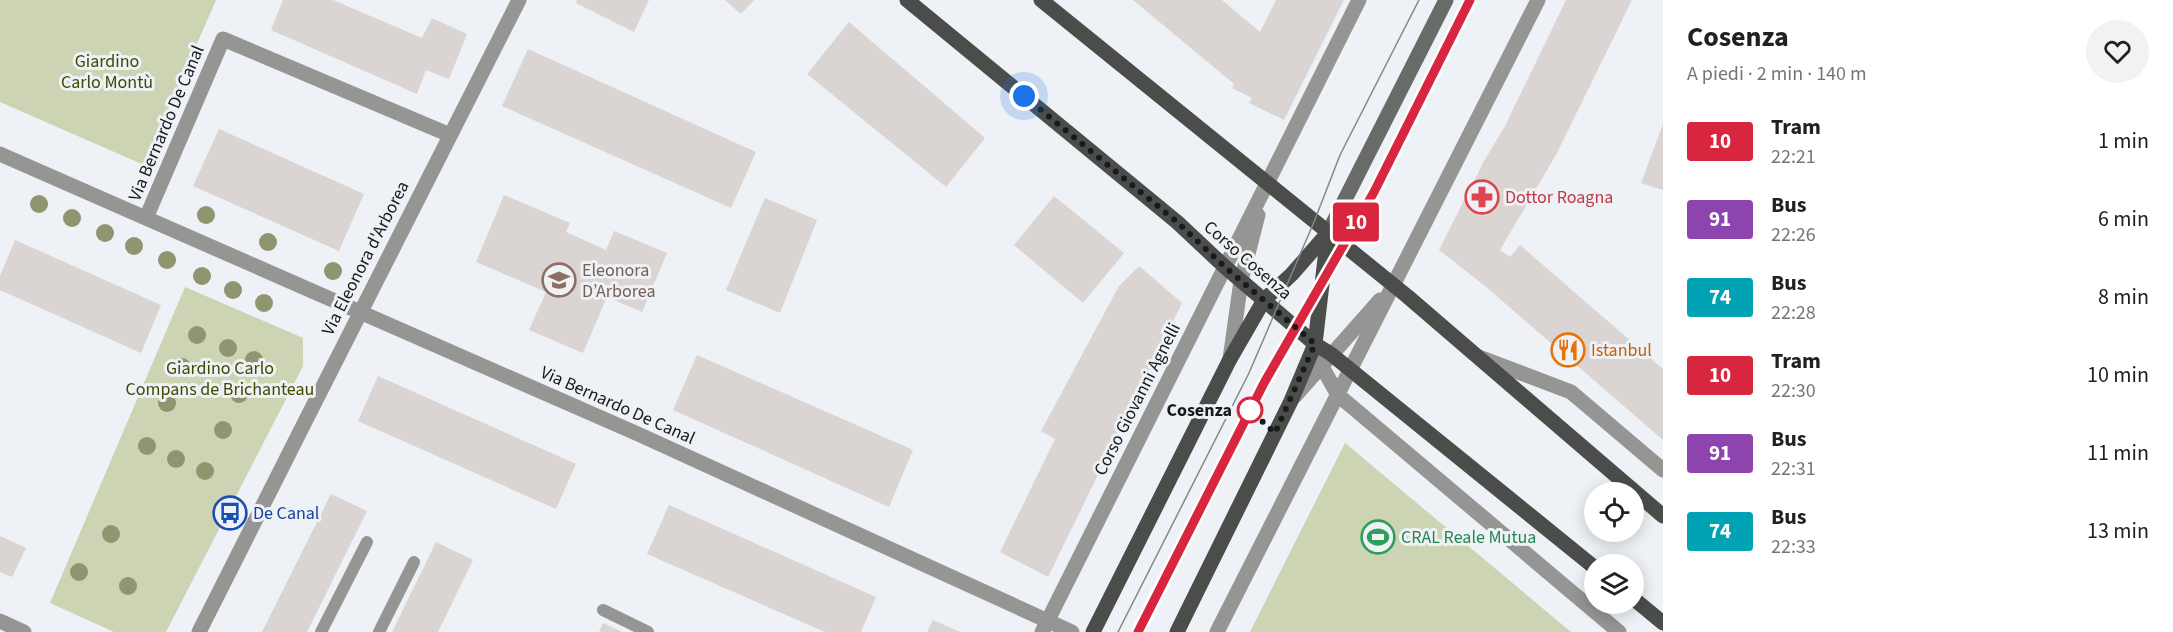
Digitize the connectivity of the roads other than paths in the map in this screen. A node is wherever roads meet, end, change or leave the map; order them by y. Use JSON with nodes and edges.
{"nodes":[{"id":1,"x":519,"y":0,"type":"edge"},
{"id":2,"x":907,"y":0,"type":"edge"},
{"id":3,"x":1041,"y":0,"type":"edge"},
{"id":4,"x":1359,"y":0,"type":"edge"},
{"id":5,"x":1446,"y":0,"type":"edge"},
{"id":6,"x":1538,"y":0,"type":"edge"},
{"id":7,"x":450,"y":135,"type":"junction"},
{"id":8,"x":0,"y":154,"type":"edge"},
{"id":9,"x":1266,"y":183,"type":"junction"},
{"id":10,"x":146,"y":218,"type":"junction"},
{"id":11,"x":1328,"y":233,"type":"junction"},
{"id":12,"x":1225,"y":267,"type":"junction"},
{"id":13,"x":1241,"y":281,"type":"junction"},
{"id":14,"x":1393,"y":285,"type":"junction"},
{"id":15,"x":1264,"y":300,"type":"junction"},
{"id":16,"x":360,"y":313,"type":"junction"},
{"id":17,"x":1315,"y":344,"type":"junction"},
{"id":18,"x":1476,"y":356,"type":"junction"},
{"id":19,"x":1230,"y":359,"type":"junction"},
{"id":20,"x":1326,"y":359,"type":"junction"},
{"id":21,"x":1350,"y":370,"type":"junction"},
{"id":22,"x":1338,"y":395,"type":"junction"},
{"id":23,"x":1291,"y":401,"type":"junction"},
{"id":24,"x":1663,"y":470,"type":"edge"},
{"id":25,"x":1663,"y":516,"type":"edge"},
{"id":26,"x":367,"y":542,"type":"dead end"},
{"id":27,"x":1584,"y":559,"type":"edge"},
{"id":28,"x":414,"y":562,"type":"dead end"},
{"id":29,"x":1644,"y":607,"type":"edge"},
{"id":30,"x":603,"y":610,"type":"dead end"},
{"id":31,"x":0,"y":621,"type":"edge"},
{"id":32,"x":1663,"y":622,"type":"edge"},
{"id":33,"x":1045,"y":626,"type":"edge"},
{"id":34,"x":24,"y":632,"type":"edge"},
{"id":35,"x":200,"y":632,"type":"edge"},
{"id":36,"x":321,"y":632,"type":"edge"},
{"id":37,"x":379,"y":632,"type":"edge"},
{"id":38,"x":648,"y":632,"type":"edge"},
{"id":39,"x":1072,"y":632,"type":"edge"},
{"id":40,"x":1093,"y":632,"type":"edge"},
{"id":41,"x":1177,"y":632,"type":"edge"},
{"id":42,"x":1217,"y":632,"type":"edge"},
{"id":43,"x":1619,"y":632,"type":"edge"}],
"edges":[{"from":1,"to":7,"type":"street","name":"Via Eleonora d'Arborea"},
{"from":2,"to":12,"type":"main road","name":"Corso Cosenza"},
{"from":3,"to":9,"type":"main road"},
{"from":4,"to":9,"type":"street","name":"Corso Giovanni Agnelli"},
{"from":5,"to":11,"type":"main road","name":"Corso Giovanni Agnelli"},
{"from":6,"to":14,"type":"street","name":"Corso Giovanni Agnelli"},
{"from":7,"to":10,"type":"street","name":"Via Bernardo De Canal"},
{"from":7,"to":16,"type":"street","name":"Via Eleonora d'Arborea"},
{"from":8,"to":10,"type":"street","name":"Via Bernardo De Canal"},
{"from":9,"to":11,"type":"main road"},
{"from":9,"to":12,"type":"street","name":"Corso Giovanni Agnelli"},
{"from":9,"to":13,"type":"street","name":"Corso Giovanni Agnelli"},
{"from":10,"to":16,"type":"street","name":"Via Bernardo De Canal"},
{"from":11,"to":14,"type":"main road"},
{"from":11,"to":15,"type":"main road","name":"Corso Giovanni Agnelli"},
{"from":11,"to":17,"type":"main road","name":"Corso Giovanni Agnelli"},
{"from":12,"to":13,"type":"main road","name":"Corso Cosenza"},
{"from":12,"to":33,"type":"street","name":"Corso Giovanni Agnelli"},
{"from":13,"to":15,"type":"main road","name":"Corso Cosenza"},
{"from":13,"to":19,"type":"street","name":"Corso Giovanni Agnelli"},
{"from":14,"to":18,"type":"main road"},
{"from":14,"to":20,"type":"street","name":"Corso Giovanni Agnelli"},
{"from":14,"to":21,"type":"street","name":"Corso Giovanni Agnelli"},
{"from":15,"to":17,"type":"main road","name":"Corso Cosenza"},
{"from":15,"to":19,"type":"main road","name":"Corso Giovanni Agnelli"},
{"from":16,"to":33,"type":"street","name":"Via Bernardo De Canal"},
{"from":16,"to":35,"type":"street","name":"Via Eleonora d'Arborea"},
{"from":17,"to":20,"type":"main road","name":"Corso Cosenza"},
{"from":17,"to":23,"type":"main road","name":"Corso Giovanni Agnelli"},
{"from":18,"to":24,"type":"street"},
{"from":18,"to":25,"type":"main road"},
{"from":19,"to":40,"type":"main road","name":"Corso Giovanni Agnelli"},
{"from":20,"to":21,"type":"main road","name":"Corso Cosenza"},
{"from":20,"to":22,"type":"street","name":"Corso Cosenza"},
{"from":20,"to":23,"type":"street","name":"Corso Giovanni Agnelli"},
{"from":21,"to":22,"type":"street","name":"Corso Giovanni Agnelli"},
{"from":21,"to":27,"type":"main road","name":"Corso Cosenza"},
{"from":22,"to":42,"type":"street","name":"Corso Giovanni Agnelli"},
{"from":22,"to":43,"type":"street","name":"Corso Cosenza"},
{"from":23,"to":41,"type":"main road","name":"Corso Giovanni Agnelli"},
{"from":26,"to":36,"type":"lane"},
{"from":28,"to":37,"type":"lane"},
{"from":29,"to":32,"type":"main road"},
{"from":30,"to":38,"type":"lane"},
{"from":31,"to":34,"type":"street"},
{"from":33,"to":39,"type":"street","name":"Via Bernardo De Canal"}]}
